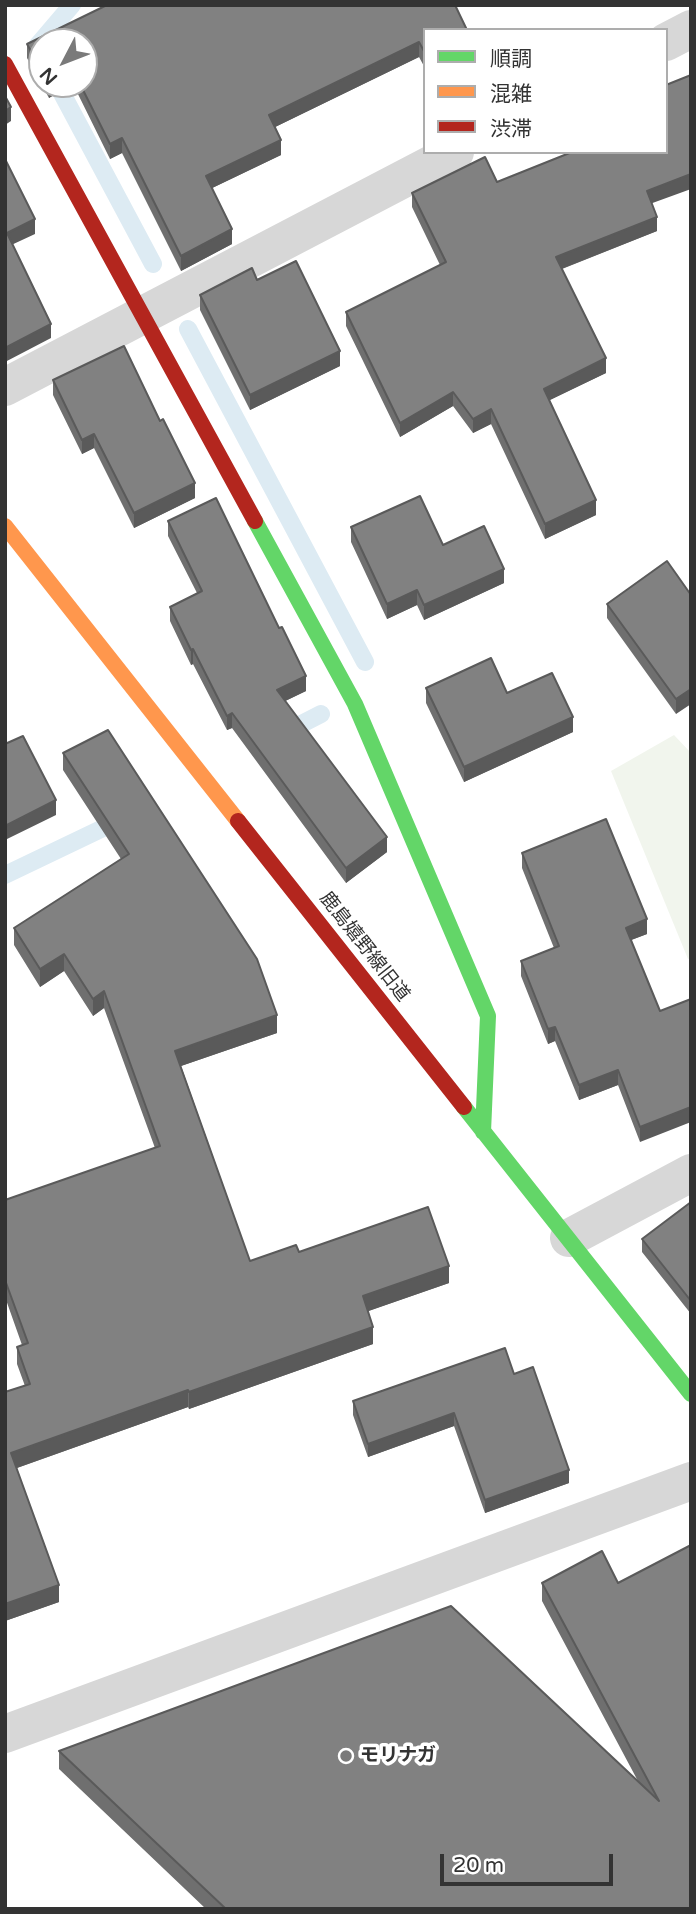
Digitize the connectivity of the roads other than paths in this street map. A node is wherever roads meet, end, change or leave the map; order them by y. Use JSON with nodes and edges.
{"nodes":[{"id":1,"x":691,"y":29,"type":"edge"},
{"id":2,"x":668,"y":41,"type":"edge"},
{"id":3,"x":5,"y":64,"type":"edge"},
{"id":4,"x":451,"y":154,"type":"edge"},
{"id":5,"x":142,"y":315,"type":"junction"},
{"id":6,"x":5,"y":387,"type":"edge"},
{"id":7,"x":5,"y":526,"type":"edge"},
{"id":8,"x":483,"y":1132,"type":"junction"},
{"id":9,"x":691,"y":1173,"type":"edge"},
{"id":10,"x":569,"y":1238,"type":"junction"},
{"id":11,"x":691,"y":1394,"type":"edge"},
{"id":12,"x":691,"y":1481,"type":"edge"},
{"id":13,"x":5,"y":1734,"type":"edge"}],
"edges":[{"from":1,"to":2,"type":"street"},
{"from":3,"to":5,"type":"street"},
{"from":4,"to":5,"type":"street"},
{"from":5,"to":6,"type":"street"},
{"from":5,"to":8,"type":"street"},
{"from":7,"to":8,"type":"street","name":"鹿島嬉野線旧道"},
{"from":8,"to":10,"type":"street","name":"鹿島嬉野線旧道"},
{"from":9,"to":10,"type":"street"},
{"from":10,"to":11,"type":"street","name":"鹿島嬉野線旧道"},
{"from":12,"to":13,"type":"street"}]}
